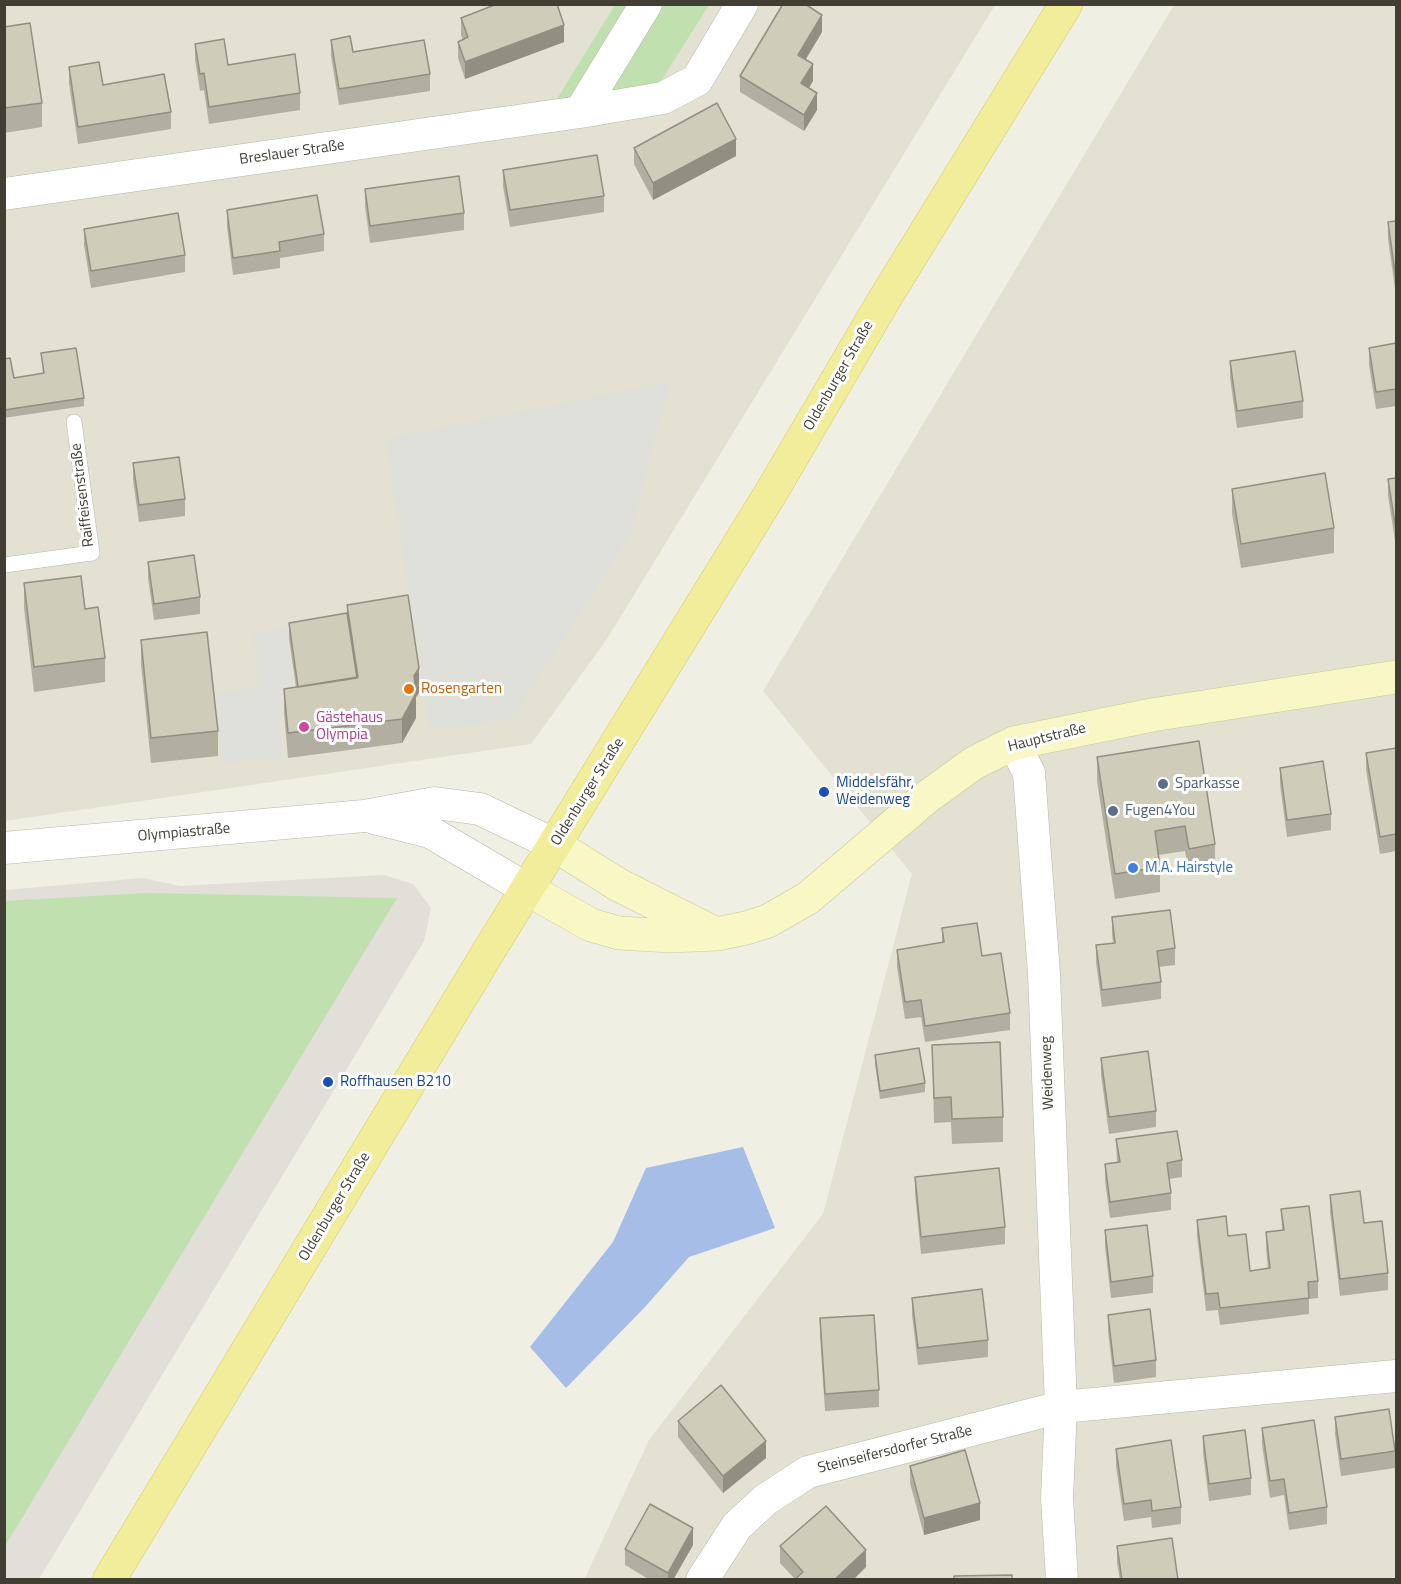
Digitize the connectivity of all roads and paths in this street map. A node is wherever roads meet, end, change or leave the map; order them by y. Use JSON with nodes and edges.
{"nodes":[{"id":1,"x":646,"y":4,"type":"edge"},
{"id":2,"x":742,"y":4,"type":"edge"},
{"id":3,"x":1066,"y":4,"type":"edge"},
{"id":4,"x":580,"y":112,"type":"junction"},
{"id":5,"x":4,"y":194,"type":"edge"},
{"id":6,"x":74,"y":422,"type":"dead end"},
{"id":7,"x":4,"y":566,"type":"edge"},
{"id":8,"x":1396,"y":678,"type":"edge"},
{"id":9,"x":1014,"y":743,"type":"junction"},
{"id":10,"x":364,"y":816,"type":"junction"},
{"id":11,"x":555,"y":845,"type":"junction"},
{"id":12,"x":4,"y":848,"type":"edge"},
{"id":13,"x":527,"y":889,"type":"junction"},
{"id":14,"x":717,"y":934,"type":"junction"},
{"id":15,"x":1396,"y":1376,"type":"edge"},
{"id":16,"x":1061,"y":1407,"type":"junction"},
{"id":17,"x":109,"y":1580,"type":"edge"},
{"id":18,"x":702,"y":1580,"type":"edge"},
{"id":19,"x":1062,"y":1580,"type":"edge"}],
"edges":[{"from":1,"to":4,"type":"street"},
{"from":2,"to":4,"type":"street","name":"Breslauer Straße"},
{"from":3,"to":11,"type":"main road","name":"Oldenburger Straße"},
{"from":4,"to":5,"type":"street","name":"Breslauer Straße"},
{"from":6,"to":7,"type":"lane","name":"Raiffeisenstraße"},
{"from":8,"to":9,"type":"street","name":"Hauptstraße"},
{"from":9,"to":14,"type":"street","name":"Hauptstraße"},
{"from":9,"to":16,"type":"street","name":"Weidenweg"},
{"from":10,"to":11,"type":"street","name":"Olympiastraße"},
{"from":10,"to":12,"type":"street","name":"Olympiastraße"},
{"from":10,"to":13,"type":"street","name":"Olympiastraße"},
{"from":11,"to":13,"type":"main road","name":"Oldenburger Straße"},
{"from":11,"to":14,"type":"street"},
{"from":13,"to":14,"type":"street","name":"Hauptstraße"},
{"from":13,"to":17,"type":"main road","name":"Oldenburger Straße"},
{"from":15,"to":16,"type":"street"},
{"from":16,"to":18,"type":"street","name":"Steinseifersdorfer Straße"},
{"from":16,"to":19,"type":"street","name":"Weidenweg"}]}
